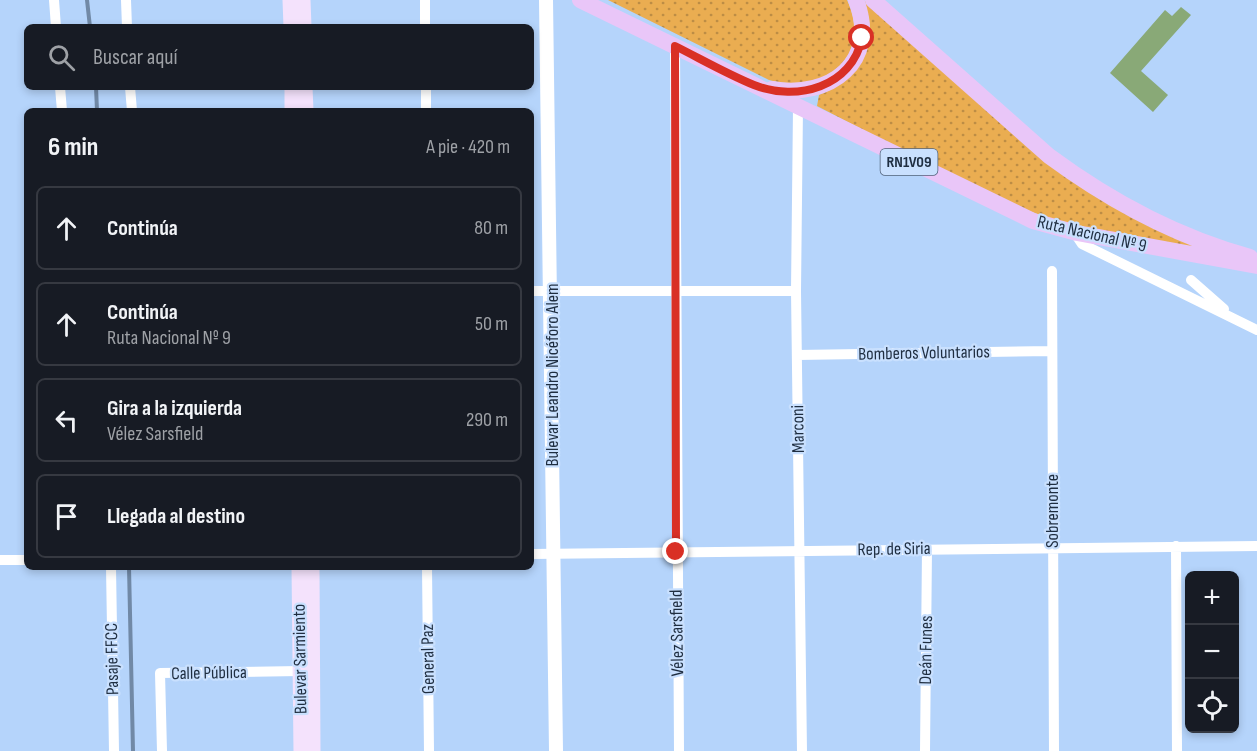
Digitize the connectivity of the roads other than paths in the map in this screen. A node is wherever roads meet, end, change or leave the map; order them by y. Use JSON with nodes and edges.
{"nodes":[{"id":1,"x":54,"y":0,"type":"edge"},
{"id":2,"x":126,"y":0,"type":"edge"},
{"id":3,"x":290,"y":0,"type":"edge"},
{"id":4,"x":303,"y":0,"type":"edge"},
{"id":5,"x":425,"y":0,"type":"edge"},
{"id":6,"x":546,"y":0,"type":"edge"},
{"id":7,"x":580,"y":0,"type":"edge"},
{"id":8,"x":600,"y":0,"type":"edge"},
{"id":9,"x":856,"y":0,"type":"edge"},
{"id":10,"x":873,"y":0,"type":"edge"},
{"id":11,"x":56,"y":24,"type":"edge"},
{"id":12,"x":127,"y":24,"type":"edge"},
{"id":13,"x":291,"y":24,"type":"edge"},
{"id":14,"x":304,"y":24,"type":"edge"},
{"id":15,"x":425,"y":24,"type":"edge"},
{"id":16,"x":651,"y":35,"type":"junction"},
{"id":17,"x":675,"y":46,"type":"junction"},
{"id":18,"x":756,"y":86,"type":"junction"},
{"id":19,"x":60,"y":90,"type":"edge"},
{"id":20,"x":130,"y":90,"type":"edge"},
{"id":21,"x":426,"y":90,"type":"edge"},
{"id":22,"x":798,"y":107,"type":"junction"},
{"id":23,"x":62,"y":108,"type":"edge"},
{"id":24,"x":132,"y":108,"type":"edge"},
{"id":25,"x":426,"y":108,"type":"edge"},
{"id":26,"x":1074,"y":232,"type":"junction"},
{"id":27,"x":1257,"y":259,"type":"edge"},
{"id":28,"x":1257,"y":266,"type":"edge"},
{"id":29,"x":1052,"y":271,"type":"dead end"},
{"id":30,"x":1191,"y":280,"type":"dead end"},
{"id":31,"x":534,"y":291,"type":"edge"},
{"id":32,"x":552,"y":291,"type":"junction"},
{"id":33,"x":796,"y":291,"type":"junction"},
{"id":34,"x":675,"y":293,"type":"junction"},
{"id":35,"x":1235,"y":319,"type":"junction"},
{"id":36,"x":1257,"y":330,"type":"edge"},
{"id":37,"x":1051,"y":351,"type":"junction"},
{"id":38,"x":797,"y":355,"type":"junction"},
{"id":39,"x":1176,"y":546,"type":"junction"},
{"id":40,"x":1257,"y":546,"type":"edge"},
{"id":41,"x":1052,"y":548,"type":"junction"},
{"id":42,"x":927,"y":549,"type":"junction"},
{"id":43,"x":800,"y":551,"type":"junction"},
{"id":44,"x":676,"y":552,"type":"junction"},
{"id":45,"x":534,"y":554,"type":"edge"},
{"id":46,"x":552,"y":554,"type":"junction"},
{"id":47,"x":0,"y":560,"type":"edge"},
{"id":48,"x":24,"y":560,"type":"edge"},
{"id":49,"x":111,"y":570,"type":"edge"},
{"id":50,"x":298,"y":570,"type":"edge"},
{"id":51,"x":312,"y":570,"type":"edge"},
{"id":52,"x":427,"y":570,"type":"edge"},
{"id":53,"x":300,"y":671,"type":"junction"},
{"id":54,"x":114,"y":751,"type":"edge"},
{"id":55,"x":162,"y":751,"type":"edge"},
{"id":56,"x":301,"y":751,"type":"edge"},
{"id":57,"x":313,"y":751,"type":"edge"},
{"id":58,"x":429,"y":751,"type":"edge"},
{"id":59,"x":556,"y":751,"type":"edge"},
{"id":60,"x":679,"y":751,"type":"edge"},
{"id":61,"x":802,"y":751,"type":"edge"},
{"id":62,"x":925,"y":751,"type":"edge"},
{"id":63,"x":1054,"y":751,"type":"edge"},
{"id":64,"x":1177,"y":751,"type":"edge"}],
"edges":[{"from":1,"to":11,"type":"street"},
{"from":2,"to":12,"type":"street"},
{"from":3,"to":13,"type":"main road"},
{"from":4,"to":14,"type":"main road"},
{"from":5,"to":15,"type":"street"},
{"from":6,"to":32,"type":"street","name":"Bulevar Leandro Nicéforo Alem"},
{"from":7,"to":16,"type":"main road","name":"Ruta Nacional Nº 9","number":"RN1V09"},
{"from":8,"to":16,"type":"main road"},
{"from":9,"to":18,"type":"main road","number":"RN1V09"},
{"from":10,"to":27,"type":"main road","name":"Ruta Nacional Nº 9"},
{"from":16,"to":17,"type":"main road","name":"Ruta Nacional Nº 9","number":"RN1V09"},
{"from":17,"to":18,"type":"main road","name":"Ruta Nacional Nº 9","number":"RN1V09"},
{"from":17,"to":34,"type":"street","name":"Vélez Sarsfield"},
{"from":18,"to":22,"type":"main road","name":"Ruta Nacional Nº 9","number":"RN1V09"},
{"from":19,"to":23,"type":"street"},
{"from":20,"to":24,"type":"street"},
{"from":21,"to":25,"type":"street"},
{"from":22,"to":26,"type":"main road","name":"Ruta Nacional Nº 9","number":"RN1V09"},
{"from":22,"to":33,"type":"street","name":"Marconi"},
{"from":26,"to":28,"type":"main road","name":"Ruta Nacional Nº 9","number":"RN1V09"},
{"from":26,"to":35,"type":"street"},
{"from":29,"to":37,"type":"street","name":"Sobremonte"},
{"from":30,"to":35,"type":"street"},
{"from":31,"to":32,"type":"street"},
{"from":32,"to":34,"type":"street"},
{"from":32,"to":46,"type":"street","name":"Bulevar Leandro Nicéforo Alem"},
{"from":33,"to":34,"type":"street"},
{"from":33,"to":38,"type":"street","name":"Marconi"},
{"from":34,"to":44,"type":"street","name":"Vélez Sarsfield"},
{"from":35,"to":36,"type":"street"},
{"from":37,"to":38,"type":"street","name":"Bomberos Voluntarios"},
{"from":37,"to":41,"type":"street","name":"Sobremonte"},
{"from":38,"to":43,"type":"street","name":"Marconi"},
{"from":39,"to":40,"type":"street","name":"Rep. de Siria"},
{"from":39,"to":41,"type":"street","name":"Rep. de Siria"},
{"from":39,"to":64,"type":"street"},
{"from":41,"to":42,"type":"street","name":"Rep. de Siria"},
{"from":41,"to":63,"type":"street","name":"Sobremonte"},
{"from":42,"to":43,"type":"street","name":"Rep. de Siria"},
{"from":42,"to":62,"type":"street","name":"Deán Funes"},
{"from":43,"to":44,"type":"street","name":"Rep. de Siria"},
{"from":43,"to":61,"type":"street","name":"Marconi"},
{"from":44,"to":46,"type":"street","name":"Rep. de Siria"},
{"from":44,"to":60,"type":"street","name":"Vélez Sarsfield"},
{"from":45,"to":46,"type":"street","name":"Rep. de Siria"},
{"from":46,"to":59,"type":"street","name":"Bulevar Leandro Nicéforo Alem"},
{"from":47,"to":48,"type":"street"},
{"from":49,"to":54,"type":"street","name":"Pasaje FFCC"},
{"from":50,"to":53,"type":"main road","name":"Bulevar Sarmiento"},
{"from":51,"to":57,"type":"main road","name":"Bulevar Sarmiento"},
{"from":52,"to":58,"type":"street","name":"General Paz"},
{"from":53,"to":55,"type":"street","name":"Calle Pública"},
{"from":53,"to":56,"type":"main road","name":"Bulevar Sarmiento"}]}
